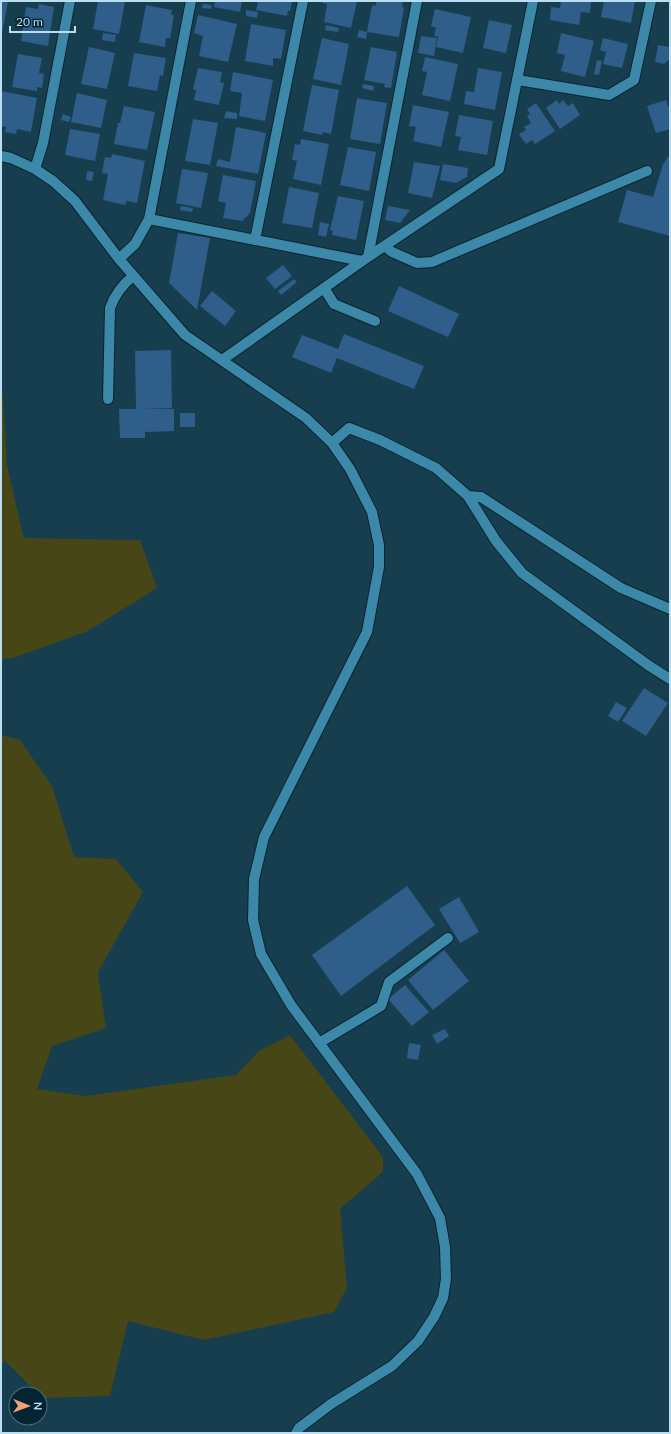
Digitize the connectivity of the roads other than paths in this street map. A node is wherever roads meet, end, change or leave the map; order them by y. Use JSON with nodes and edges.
{"nodes":[{"id":1,"x":70,"y":1,"type":"edge"},
{"id":2,"x":191,"y":1,"type":"edge"},
{"id":3,"x":303,"y":1,"type":"edge"},
{"id":4,"x":417,"y":1,"type":"edge"},
{"id":5,"x":534,"y":1,"type":"edge"},
{"id":6,"x":651,"y":1,"type":"edge"},
{"id":7,"x":518,"y":80,"type":"junction"},
{"id":8,"x":1,"y":156,"type":"edge"},
{"id":9,"x":35,"y":169,"type":"junction"},
{"id":10,"x":647,"y":171,"type":"dead end"},
{"id":11,"x":149,"y":219,"type":"junction"},
{"id":12,"x":255,"y":240,"type":"junction"},
{"id":13,"x":385,"y":246,"type":"junction"},
{"id":14,"x":119,"y":259,"type":"junction"},
{"id":15,"x":365,"y":259,"type":"junction"},
{"id":16,"x":134,"y":276,"type":"junction"},
{"id":17,"x":324,"y":288,"type":"junction"},
{"id":18,"x":375,"y":321,"type":"dead end"},
{"id":19,"x":222,"y":360,"type":"junction"},
{"id":20,"x":108,"y":399,"type":"dead end"},
{"id":21,"x":332,"y":443,"type":"junction"},
{"id":22,"x":468,"y":496,"type":"junction"},
{"id":23,"x":670,"y":609,"type":"edge"},
{"id":24,"x":670,"y":679,"type":"edge"},
{"id":25,"x":448,"y":938,"type":"dead end"},
{"id":26,"x":319,"y":1043,"type":"junction"},
{"id":27,"x":296,"y":1433,"type":"edge"}],
"edges":[{"from":1,"to":9,"type":"street"},
{"from":2,"to":11,"type":"street"},
{"from":3,"to":12,"type":"street"},
{"from":4,"to":15,"type":"street"},
{"from":5,"to":7,"type":"street"},
{"from":6,"to":7,"type":"street"},
{"from":7,"to":13,"type":"street"},
{"from":8,"to":9,"type":"street"},
{"from":9,"to":14,"type":"street"},
{"from":10,"to":13,"type":"street"},
{"from":11,"to":12,"type":"street"},
{"from":11,"to":14,"type":"street"},
{"from":12,"to":15,"type":"street"},
{"from":13,"to":15,"type":"street"},
{"from":14,"to":16,"type":"street"},
{"from":15,"to":17,"type":"street"},
{"from":16,"to":19,"type":"street"},
{"from":16,"to":20,"type":"street"},
{"from":17,"to":18,"type":"street"},
{"from":17,"to":19,"type":"street"},
{"from":19,"to":21,"type":"street"},
{"from":21,"to":22,"type":"street"},
{"from":21,"to":26,"type":"street"},
{"from":22,"to":23,"type":"street"},
{"from":22,"to":24,"type":"street"},
{"from":25,"to":26,"type":"street"},
{"from":26,"to":27,"type":"street"}]}
